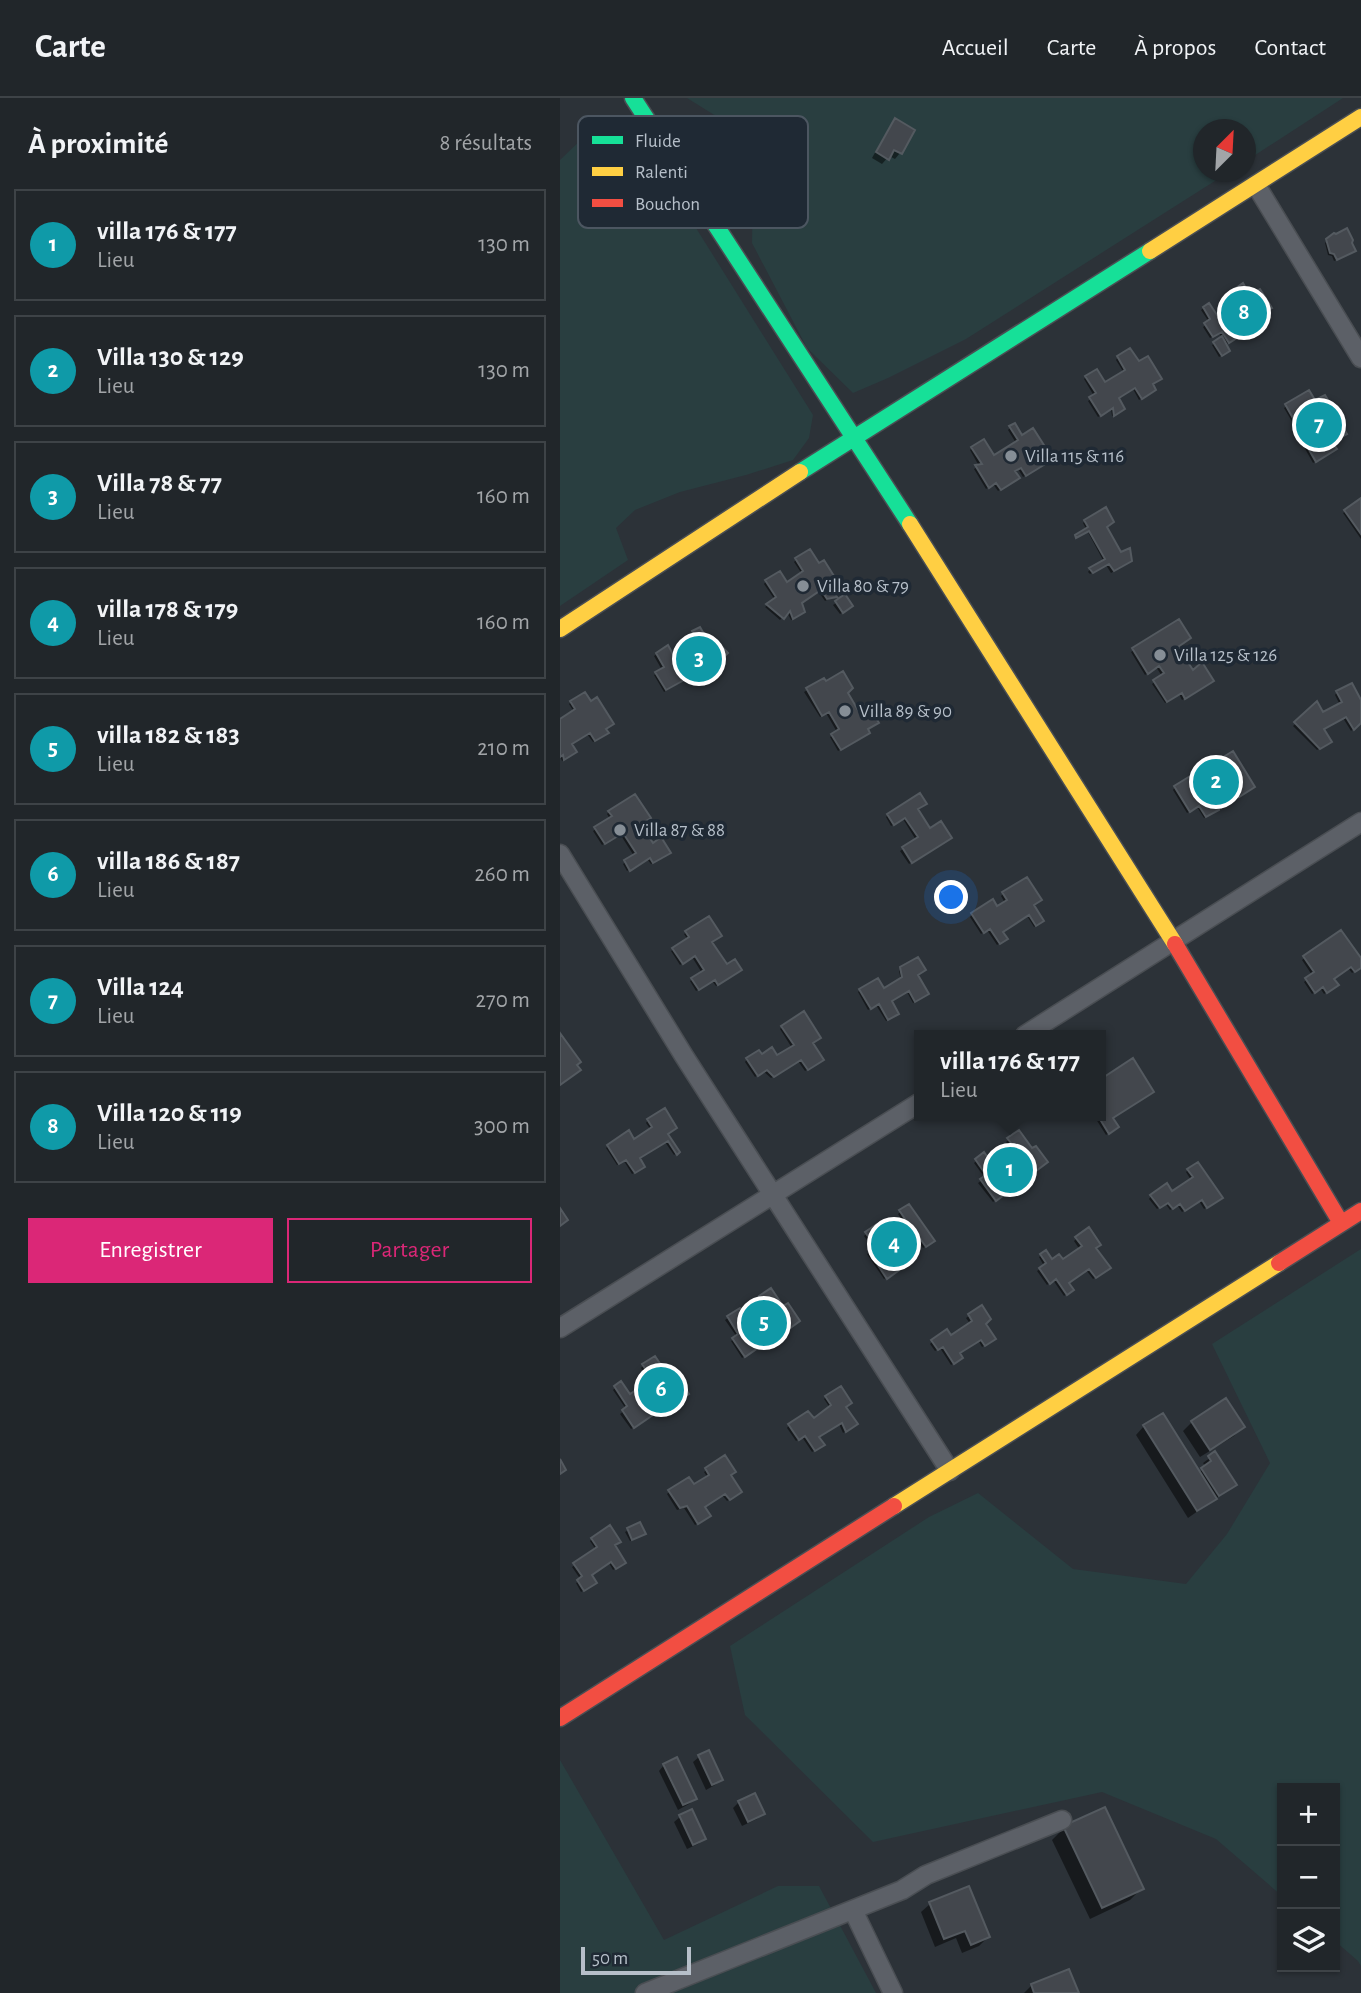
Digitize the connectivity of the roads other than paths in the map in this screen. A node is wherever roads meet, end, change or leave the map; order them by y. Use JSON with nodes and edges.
{"nodes":[{"id":1,"x":634,"y":98,"type":"edge"},
{"id":2,"x":646,"y":116,"type":"edge"},
{"id":3,"x":1361,"y":117,"type":"edge"},
{"id":4,"x":1256,"y":185,"type":"junction"},
{"id":5,"x":718,"y":228,"type":"edge"},
{"id":6,"x":1361,"y":358,"type":"edge"},
{"id":7,"x":853,"y":437,"type":"junction"},
{"id":8,"x":560,"y":629,"type":"edge"},
{"id":9,"x":1361,"y":822,"type":"edge"},
{"id":10,"x":560,"y":854,"type":"edge"},
{"id":11,"x":1173,"y":941,"type":"junction"},
{"id":12,"x":1033,"y":1030,"type":"edge"},
{"id":13,"x":914,"y":1106,"type":"edge"},
{"id":14,"x":774,"y":1195,"type":"junction"},
{"id":15,"x":1361,"y":1211,"type":"edge"},
{"id":16,"x":1341,"y":1223,"type":"junction"},
{"id":17,"x":560,"y":1328,"type":"edge"},
{"id":18,"x":950,"y":1471,"type":"junction"},
{"id":19,"x":560,"y":1718,"type":"edge"},
{"id":20,"x":1062,"y":1820,"type":"dead end"},
{"id":21,"x":853,"y":1910,"type":"junction"},
{"id":22,"x":645,"y":1993,"type":"edge"},
{"id":23,"x":893,"y":1993,"type":"edge"}],
"edges":[{"from":1,"to":2,"type":"street"},
{"from":3,"to":4,"type":"street"},
{"from":4,"to":6,"type":"street"},
{"from":4,"to":7,"type":"street"},
{"from":5,"to":7,"type":"street"},
{"from":7,"to":8,"type":"street"},
{"from":7,"to":11,"type":"street"},
{"from":9,"to":11,"type":"street"},
{"from":10,"to":14,"type":"street"},
{"from":11,"to":12,"type":"street"},
{"from":11,"to":16,"type":"street"},
{"from":13,"to":14,"type":"street"},
{"from":14,"to":17,"type":"street"},
{"from":14,"to":18,"type":"street"},
{"from":15,"to":16,"type":"street"},
{"from":16,"to":18,"type":"street"},
{"from":18,"to":19,"type":"street"},
{"from":20,"to":21,"type":"street"},
{"from":21,"to":22,"type":"street"},
{"from":21,"to":23,"type":"street"}]}
